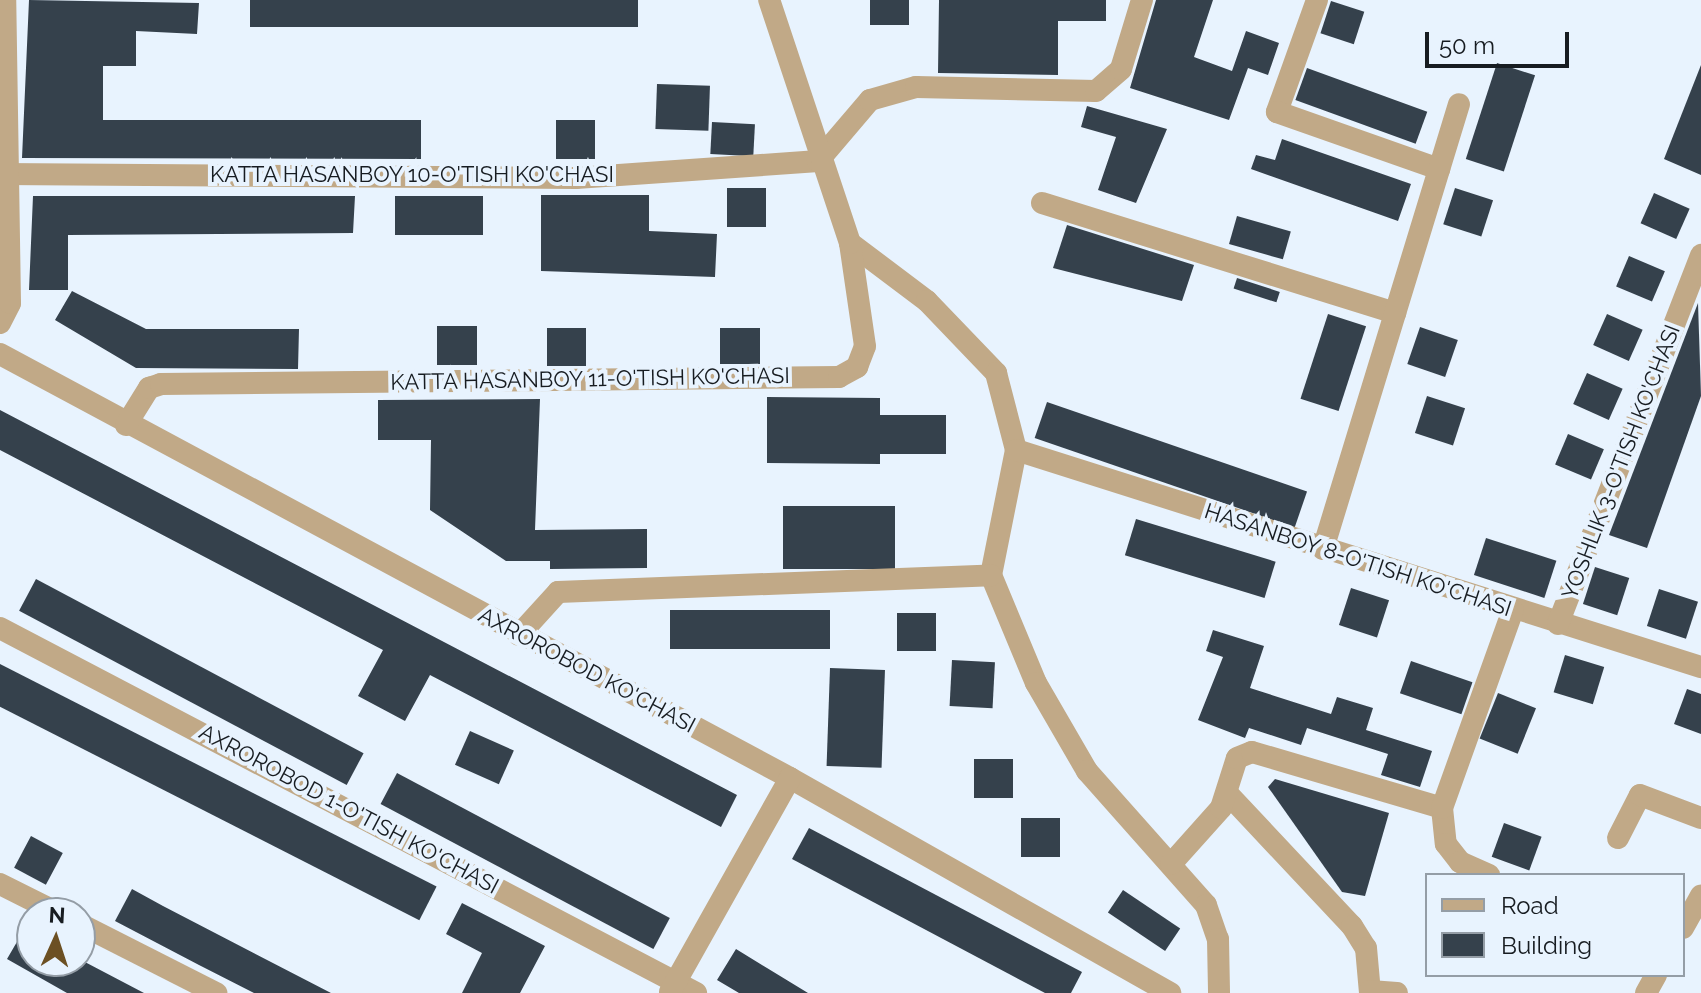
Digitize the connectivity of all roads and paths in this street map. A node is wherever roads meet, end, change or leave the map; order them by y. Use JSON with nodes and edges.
{"nodes":[{"id":1,"x":5,"y":0,"type":"edge"},
{"id":2,"x":769,"y":0,"type":"edge"},
{"id":3,"x":1142,"y":0,"type":"edge"},
{"id":4,"x":1317,"y":0,"type":"edge"},
{"id":5,"x":1459,"y":104,"type":"dead end"},
{"id":6,"x":818,"y":161,"type":"junction"},
{"id":7,"x":1439,"y":169,"type":"junction"},
{"id":8,"x":3,"y":174,"type":"edge"},
{"id":9,"x":1042,"y":203,"type":"dead end"},
{"id":10,"x":850,"y":243,"type":"junction"},
{"id":11,"x":1701,"y":255,"type":"edge"},
{"id":12,"x":1395,"y":313,"type":"junction"},
{"id":13,"x":0,"y":323,"type":"edge"},
{"id":14,"x":0,"y":354,"type":"edge"},
{"id":15,"x":126,"y":425,"type":"junction"},
{"id":16,"x":1016,"y":450,"type":"junction"},
{"id":17,"x":1323,"y":549,"type":"junction"},
{"id":18,"x":991,"y":575,"type":"junction"},
{"id":19,"x":1513,"y":610,"type":"junction"},
{"id":20,"x":1558,"y":624,"type":"junction"},
{"id":21,"x":0,"y":628,"type":"edge"},
{"id":22,"x":519,"y":635,"type":"junction"},
{"id":23,"x":1701,"y":667,"type":"edge"},
{"id":24,"x":790,"y":778,"type":"junction"},
{"id":25,"x":1228,"y":794,"type":"junction"},
{"id":26,"x":1442,"y":808,"type":"junction"},
{"id":27,"x":1701,"y":818,"type":"edge"},
{"id":28,"x":1618,"y":838,"type":"dead end"},
{"id":29,"x":1171,"y":864,"type":"junction"},
{"id":30,"x":1485,"y":873,"type":"edge"},
{"id":31,"x":0,"y":884,"type":"edge"},
{"id":32,"x":1701,"y":896,"type":"edge"},
{"id":33,"x":26,"y":897,"type":"edge"},
{"id":34,"x":1685,"y":924,"type":"edge"},
{"id":35,"x":96,"y":932,"type":"edge"},
{"id":36,"x":673,"y":987,"type":"edge"},
{"id":37,"x":1370,"y":992,"type":"edge"},
{"id":38,"x":216,"y":993,"type":"edge"},
{"id":39,"x":696,"y":993,"type":"edge"},
{"id":40,"x":1170,"y":993,"type":"edge"},
{"id":41,"x":1219,"y":993,"type":"edge"},
{"id":42,"x":1397,"y":993,"type":"edge"}],
"edges":[{"from":1,"to":8,"type":"street"},
{"from":2,"to":6,"type":"street","name":"KATTA HASANBOY 11-O'TISH KO'CHASI"},
{"from":3,"to":6,"type":"street"},
{"from":4,"to":7,"type":"street"},
{"from":5,"to":7,"type":"street"},
{"from":6,"to":8,"type":"street","name":"KATTA HASANBOY 10-O'TISH KO'CHASI"},
{"from":6,"to":10,"type":"street","name":"KATTA HASANBOY 11-O'TISH KO'CHASI"},
{"from":7,"to":12,"type":"street"},
{"from":8,"to":13,"type":"street"},
{"from":9,"to":12,"type":"street"},
{"from":10,"to":15,"type":"street","name":"KATTA HASANBOY 11-O'TISH KO'CHASI"},
{"from":10,"to":16,"type":"street"},
{"from":11,"to":20,"type":"street","name":"YOSHLIK 3-O'TISH KO'CHASI"},
{"from":12,"to":17,"type":"street"},
{"from":14,"to":15,"type":"street","name":"AXROROBOD KO'CHASI"},
{"from":15,"to":22,"type":"street","name":"AXROROBOD KO'CHASI"},
{"from":16,"to":17,"type":"street","name":"HASANBOY 8-O'TISH KO'CHASI"},
{"from":16,"to":18,"type":"street"},
{"from":17,"to":19,"type":"street","name":"HASANBOY 8-O'TISH KO'CHASI"},
{"from":18,"to":22,"type":"street"},
{"from":18,"to":29,"type":"street"},
{"from":19,"to":20,"type":"street","name":"HASANBOY 8-O'TISH KO'CHASI"},
{"from":19,"to":26,"type":"street"},
{"from":20,"to":23,"type":"street","name":"HASANBOY 8-O'TISH KO'CHASI"},
{"from":21,"to":36,"type":"street","name":"AXROROBOD 1-O'TISH KO'CHASI"},
{"from":22,"to":24,"type":"street","name":"AXROROBOD KO'CHASI"},
{"from":24,"to":36,"type":"street"},
{"from":24,"to":40,"type":"street","name":"AXROROBOD KO'CHASI"},
{"from":25,"to":26,"type":"street"},
{"from":25,"to":29,"type":"street"},
{"from":25,"to":37,"type":"street"},
{"from":26,"to":30,"type":"street"},
{"from":27,"to":28,"type":"street"},
{"from":29,"to":41,"type":"street"},
{"from":31,"to":33,"type":"street"},
{"from":32,"to":34,"type":"street"},
{"from":35,"to":38,"type":"street"},
{"from":36,"to":39,"type":"street","name":"AXROROBOD 1-O'TISH KO'CHASI"},
{"from":37,"to":42,"type":"street"}]}
